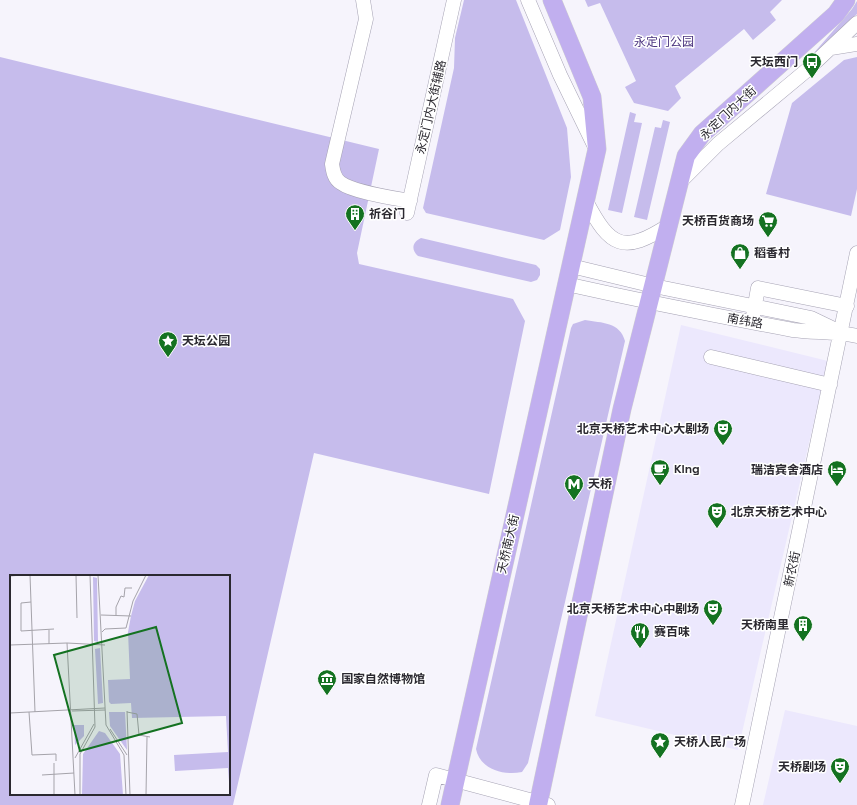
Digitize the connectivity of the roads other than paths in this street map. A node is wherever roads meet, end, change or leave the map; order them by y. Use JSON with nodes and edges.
{"nodes":[{"id":1,"x":363,"y":0,"type":"edge"},
{"id":2,"x":454,"y":0,"type":"edge"},
{"id":3,"x":528,"y":0,"type":"edge"},
{"id":4,"x":552,"y":0,"type":"edge"},
{"id":5,"x":846,"y":0,"type":"edge"},
{"id":6,"x":857,"y":23,"type":"edge"},
{"id":7,"x":857,"y":44,"type":"edge"},
{"id":8,"x":831,"y":48,"type":"junction"},
{"id":9,"x":597,"y":149,"type":"junction"},
{"id":10,"x":679,"y":183,"type":"junction"},
{"id":11,"x":586,"y":202,"type":"junction"},
{"id":12,"x":669,"y":225,"type":"junction"},
{"id":13,"x":857,"y":254,"type":"edge"},
{"id":14,"x":571,"y":266,"type":"junction"},
{"id":15,"x":566,"y":284,"type":"junction"},
{"id":16,"x":651,"y":294,"type":"junction"},
{"id":17,"x":847,"y":306,"type":"junction"},
{"id":18,"x":755,"y":307,"type":"junction"},
{"id":19,"x":752,"y":322,"type":"junction"},
{"id":20,"x":841,"y":332,"type":"junction"},
{"id":21,"x":857,"y":336,"type":"edge"},
{"id":22,"x":711,"y":357,"type":"dead end"},
{"id":23,"x":830,"y":385,"type":"junction"},
{"id":24,"x":456,"y":779,"type":"junction"},
{"id":25,"x":542,"y":804,"type":"edge"},
{"id":26,"x":429,"y":805,"type":"edge"},
{"id":27,"x":450,"y":805,"type":"edge"},
{"id":28,"x":742,"y":805,"type":"edge"}],
"edges":[{"from":1,"to":2,"type":"street","name":"永定门内大街辅路"},
{"from":3,"to":9,"type":"street"},
{"from":4,"to":9,"type":"main road"},
{"from":5,"to":10,"type":"main road","name":"永定门内大街"},
{"from":6,"to":8,"type":"street"},
{"from":7,"to":8,"type":"street"},
{"from":8,"to":10,"type":"street"},
{"from":9,"to":11,"type":"main road"},
{"from":10,"to":12,"type":"main road","name":"永定门内大街"},
{"from":11,"to":12,"type":"street"},
{"from":11,"to":14,"type":"main road"},
{"from":12,"to":16,"type":"main road","name":"永定门内大街"},
{"from":13,"to":17,"type":"street"},
{"from":14,"to":15,"type":"main road"},
{"from":14,"to":16,"type":"street"},
{"from":15,"to":16,"type":"street"},
{"from":15,"to":24,"type":"main road","name":"天桥南大街"},
{"from":16,"to":18,"type":"street","name":"南纬路"},
{"from":16,"to":19,"type":"street","name":"南纬路"},
{"from":16,"to":25,"type":"main road"},
{"from":17,"to":18,"type":"street"},
{"from":17,"to":20,"type":"street"},
{"from":18,"to":19,"type":"street"},
{"from":18,"to":20,"type":"street","name":"南纬路"},
{"from":19,"to":20,"type":"street","name":"南纬路"},
{"from":20,"to":21,"type":"street","name":"南纬路"},
{"from":20,"to":23,"type":"street","name":"新农街"},
{"from":22,"to":23,"type":"street"},
{"from":23,"to":28,"type":"street","name":"新农街"},
{"from":24,"to":25,"type":"street"},
{"from":24,"to":26,"type":"street"},
{"from":24,"to":27,"type":"main road","name":"天桥南大街"}]}
